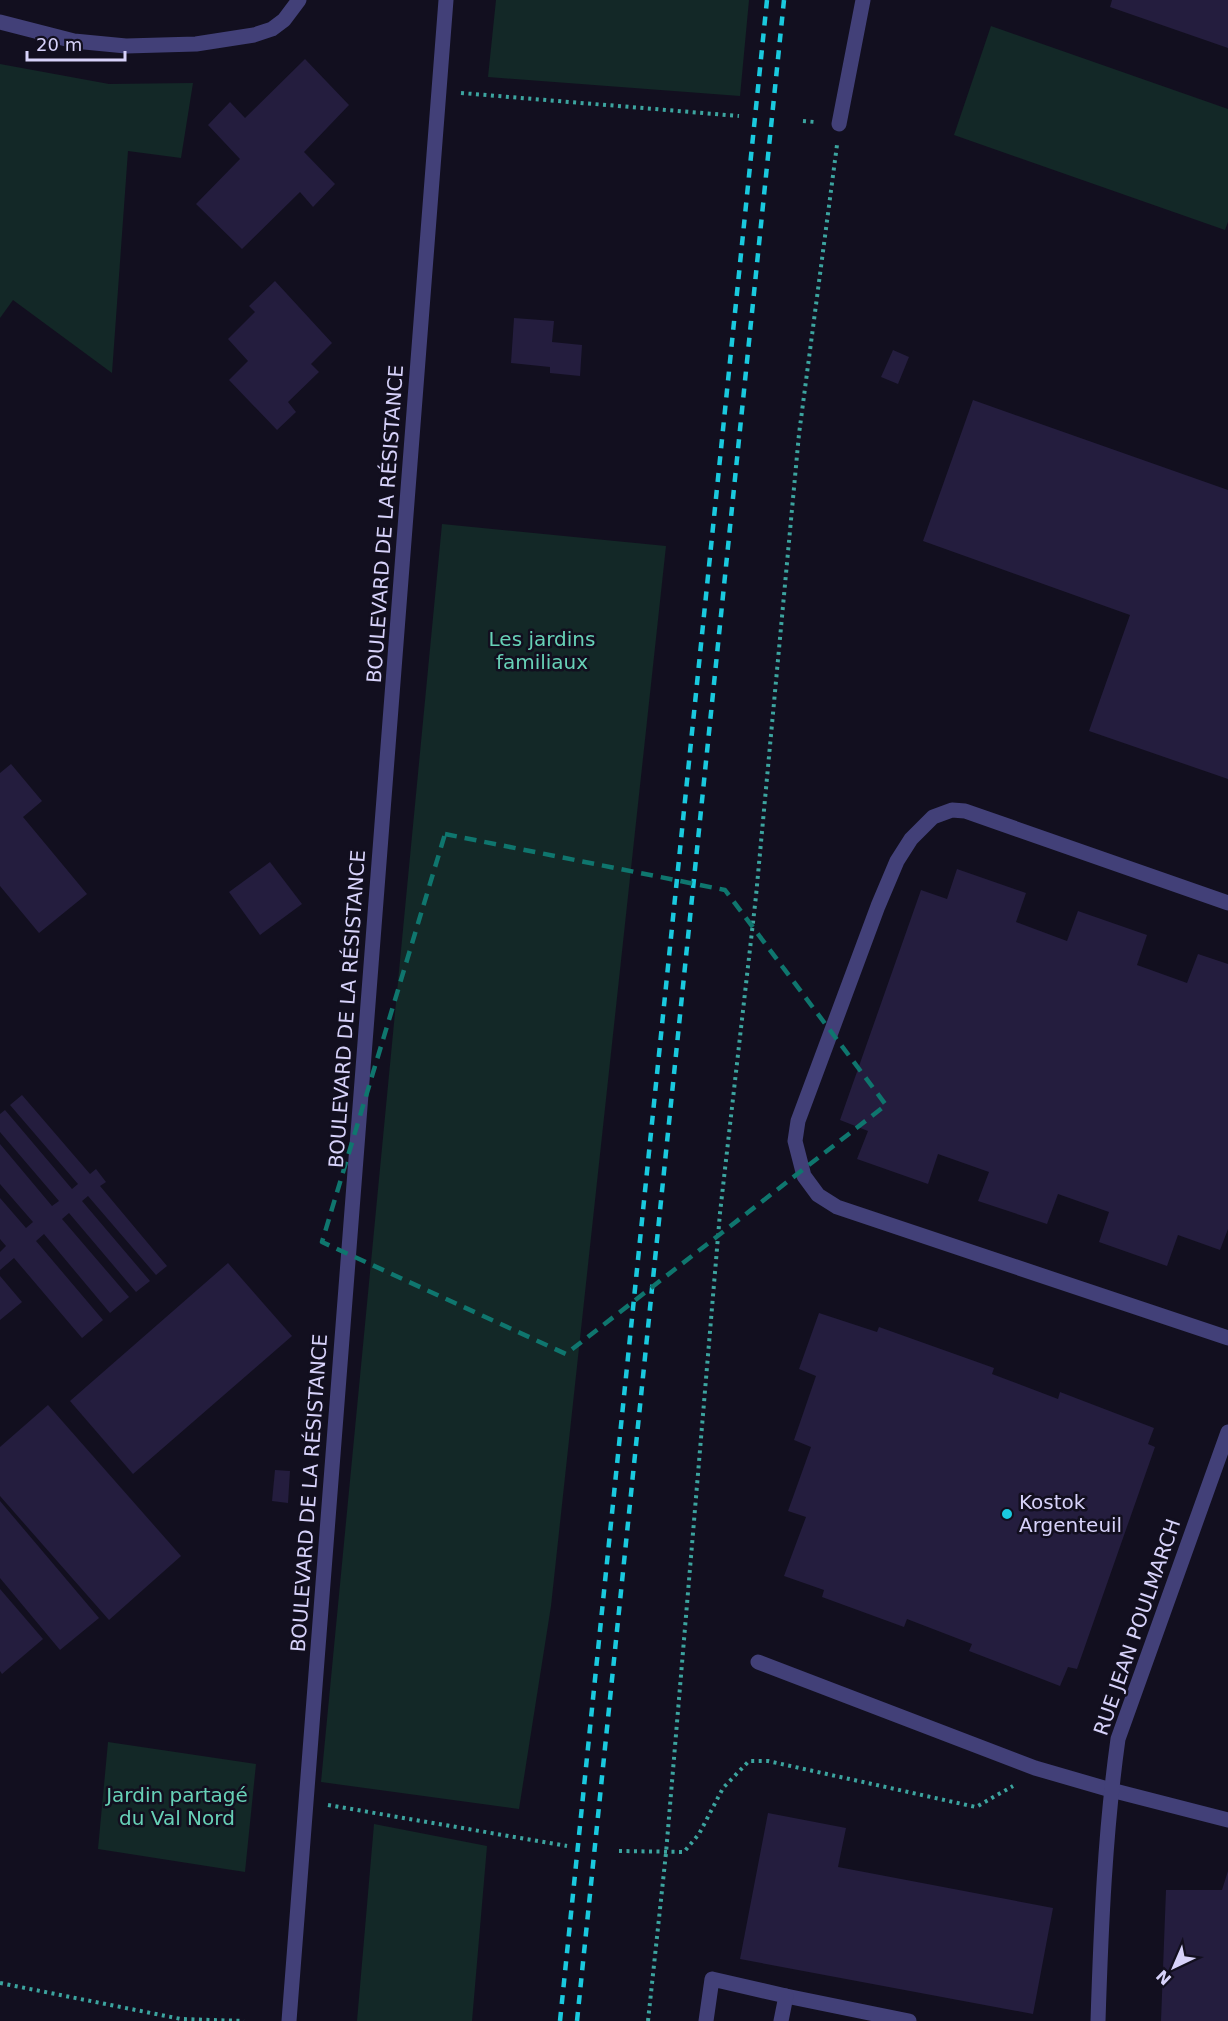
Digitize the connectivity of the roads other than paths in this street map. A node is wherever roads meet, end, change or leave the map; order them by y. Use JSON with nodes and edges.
{"nodes":[{"id":1,"x":298,"y":0,"type":"edge"},
{"id":2,"x":446,"y":0,"type":"edge"},
{"id":3,"x":863,"y":0,"type":"edge"},
{"id":4,"x":0,"y":22,"type":"edge"},
{"id":5,"x":839,"y":124,"type":"road end"},
{"id":6,"x":1228,"y":903,"type":"edge"},
{"id":7,"x":1228,"y":1338,"type":"edge"},
{"id":8,"x":1228,"y":1432,"type":"edge"},
{"id":9,"x":758,"y":1662,"type":"dead end"},
{"id":10,"x":1111,"y":1790,"type":"junction"},
{"id":11,"x":1228,"y":1820,"type":"edge"},
{"id":12,"x":786,"y":1996,"type":"junction"},
{"id":13,"x":289,"y":2021,"type":"edge"},
{"id":14,"x":706,"y":2021,"type":"edge"},
{"id":15,"x":781,"y":2021,"type":"edge"},
{"id":16,"x":909,"y":2021,"type":"edge"},
{"id":17,"x":1098,"y":2021,"type":"edge"}],
"edges":[{"from":1,"to":4,"type":"street"},
{"from":2,"to":13,"type":"street","name":"BOULEVARD DE LA RÉSISTANCE"},
{"from":3,"to":5,"type":"street"},
{"from":6,"to":7,"type":"street"},
{"from":8,"to":10,"type":"street","name":"RUE JEAN POULMARCH"},
{"from":9,"to":10,"type":"street"},
{"from":10,"to":11,"type":"street"},
{"from":10,"to":17,"type":"street","name":"RUE JEAN POULMARCH"},
{"from":12,"to":14,"type":"street"},
{"from":12,"to":15,"type":"street"},
{"from":12,"to":16,"type":"street"}]}
